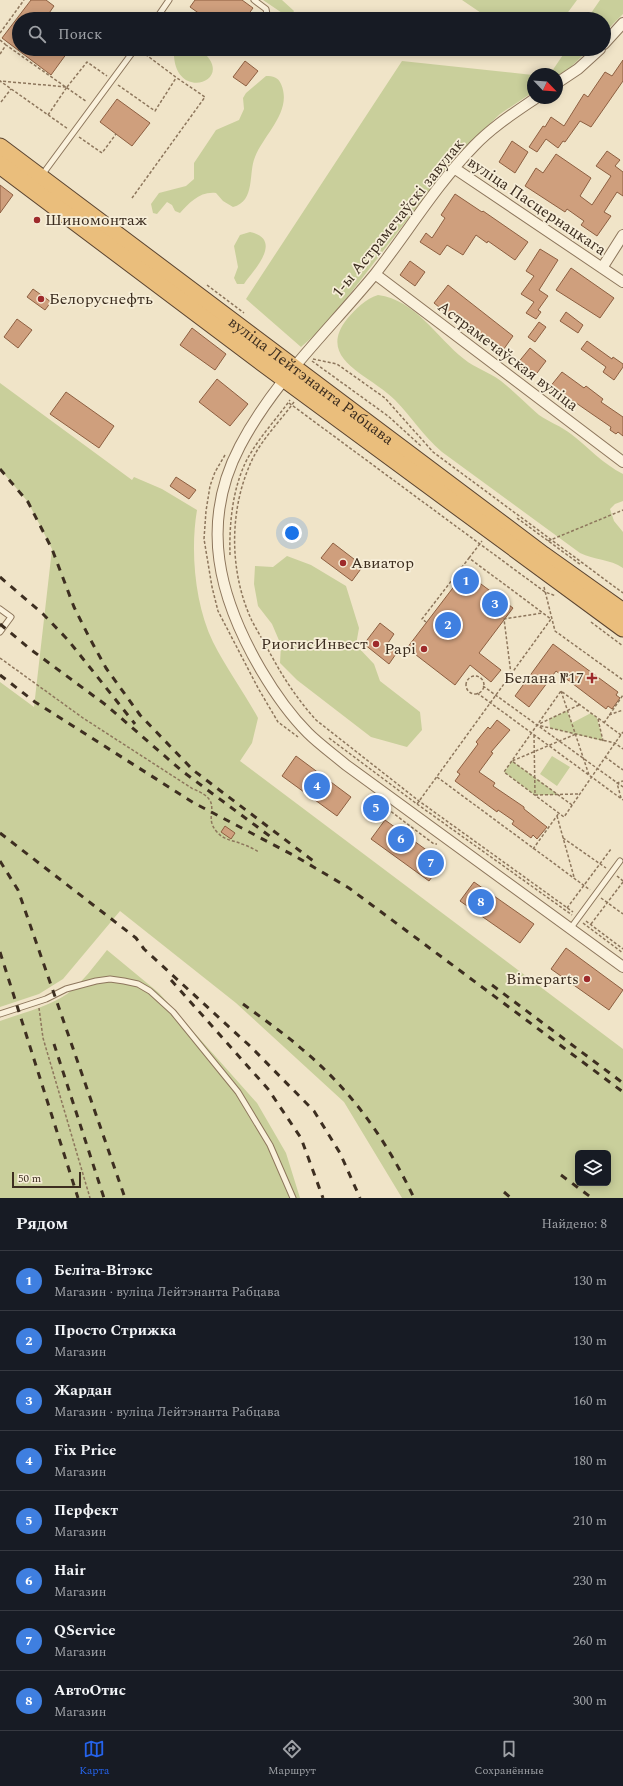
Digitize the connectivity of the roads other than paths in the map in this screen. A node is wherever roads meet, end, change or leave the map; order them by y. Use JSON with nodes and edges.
{"nodes":[{"id":1,"x":169,"y":0,"type":"edge"},
{"id":2,"x":254,"y":0,"type":"edge"},
{"id":3,"x":161,"y":12,"type":"edge"},
{"id":4,"x":267,"y":12,"type":"edge"},
{"id":5,"x":623,"y":23,"type":"edge"},
{"id":6,"x":611,"y":36,"type":"edge"},
{"id":7,"x":130,"y":56,"type":"edge"},
{"id":8,"x":592,"y":56,"type":"edge"},
{"id":9,"x":563,"y":79,"type":"edge"},
{"id":10,"x":527,"y":104,"type":"edge"},
{"id":11,"x":0,"y":147,"type":"edge"},
{"id":12,"x":0,"y":165,"type":"edge"},
{"id":13,"x":454,"y":168,"type":"junction"},
{"id":14,"x":35,"y":181,"type":"junction"},
{"id":15,"x":623,"y":235,"type":"edge"},
{"id":16,"x":602,"y":268,"type":"junction"},
{"id":17,"x":375,"y":274,"type":"junction"},
{"id":18,"x":623,"y":282,"type":"edge"},
{"id":19,"x":290,"y":373,"type":"junction"},
{"id":20,"x":623,"y":462,"type":"edge"},
{"id":21,"x":0,"y":609,"type":"edge"},
{"id":22,"x":623,"y":612,"type":"edge"},
{"id":23,"x":623,"y":628,"type":"edge"},
{"id":24,"x":0,"y":632,"type":"edge"},
{"id":25,"x":620,"y":861,"type":"dead end"},
{"id":26,"x":570,"y":929,"type":"junction"},
{"id":27,"x":623,"y":967,"type":"edge"},
{"id":28,"x":0,"y":1014,"type":"edge"},
{"id":29,"x":293,"y":1198,"type":"edge"}],
"edges":[{"from":1,"to":3,"type":"lane"},
{"from":2,"to":4,"type":"lane"},
{"from":5,"to":6,"type":"street"},
{"from":7,"to":14,"type":"lane"},
{"from":8,"to":9,"type":"street"},
{"from":10,"to":13,"type":"street","name":"1-ы Астрамечаўскі завулак"},
{"from":11,"to":14,"type":"highway","name":"вуліца Лейтэнанта Рабцава"},
{"from":12,"to":14,"type":"highway","name":"вуліца Лейтэнанта Рабцава"},
{"from":13,"to":16,"type":"street","name":"вуліца Пасцернацкага"},
{"from":13,"to":17,"type":"street","name":"1-ы Астрамечаўскі завулак"},
{"from":14,"to":19,"type":"highway","name":"вуліца Лейтэнанта Рабцава"},
{"from":15,"to":16,"type":"street"},
{"from":16,"to":18,"type":"street","name":"вуліца Пасцернацкага"},
{"from":17,"to":19,"type":"street","name":"1-ы Астрамечаўскі завулак"},
{"from":17,"to":20,"type":"street","name":"Астрамечаўская вуліца"},
{"from":19,"to":22,"type":"highway","name":"вуліца Лейтэнанта Рабцава"},
{"from":19,"to":23,"type":"highway","name":"вуліца Лейтэнанта Рабцава"},
{"from":19,"to":26,"type":"street","name":"1-ы Астрамечаўскі завулак"},
{"from":21,"to":24,"type":"lane"},
{"from":25,"to":26,"type":"lane"},
{"from":26,"to":27,"type":"street","name":"1-ы Астрамечаўскі завулак"},
{"from":28,"to":29,"type":"lane"}]}
